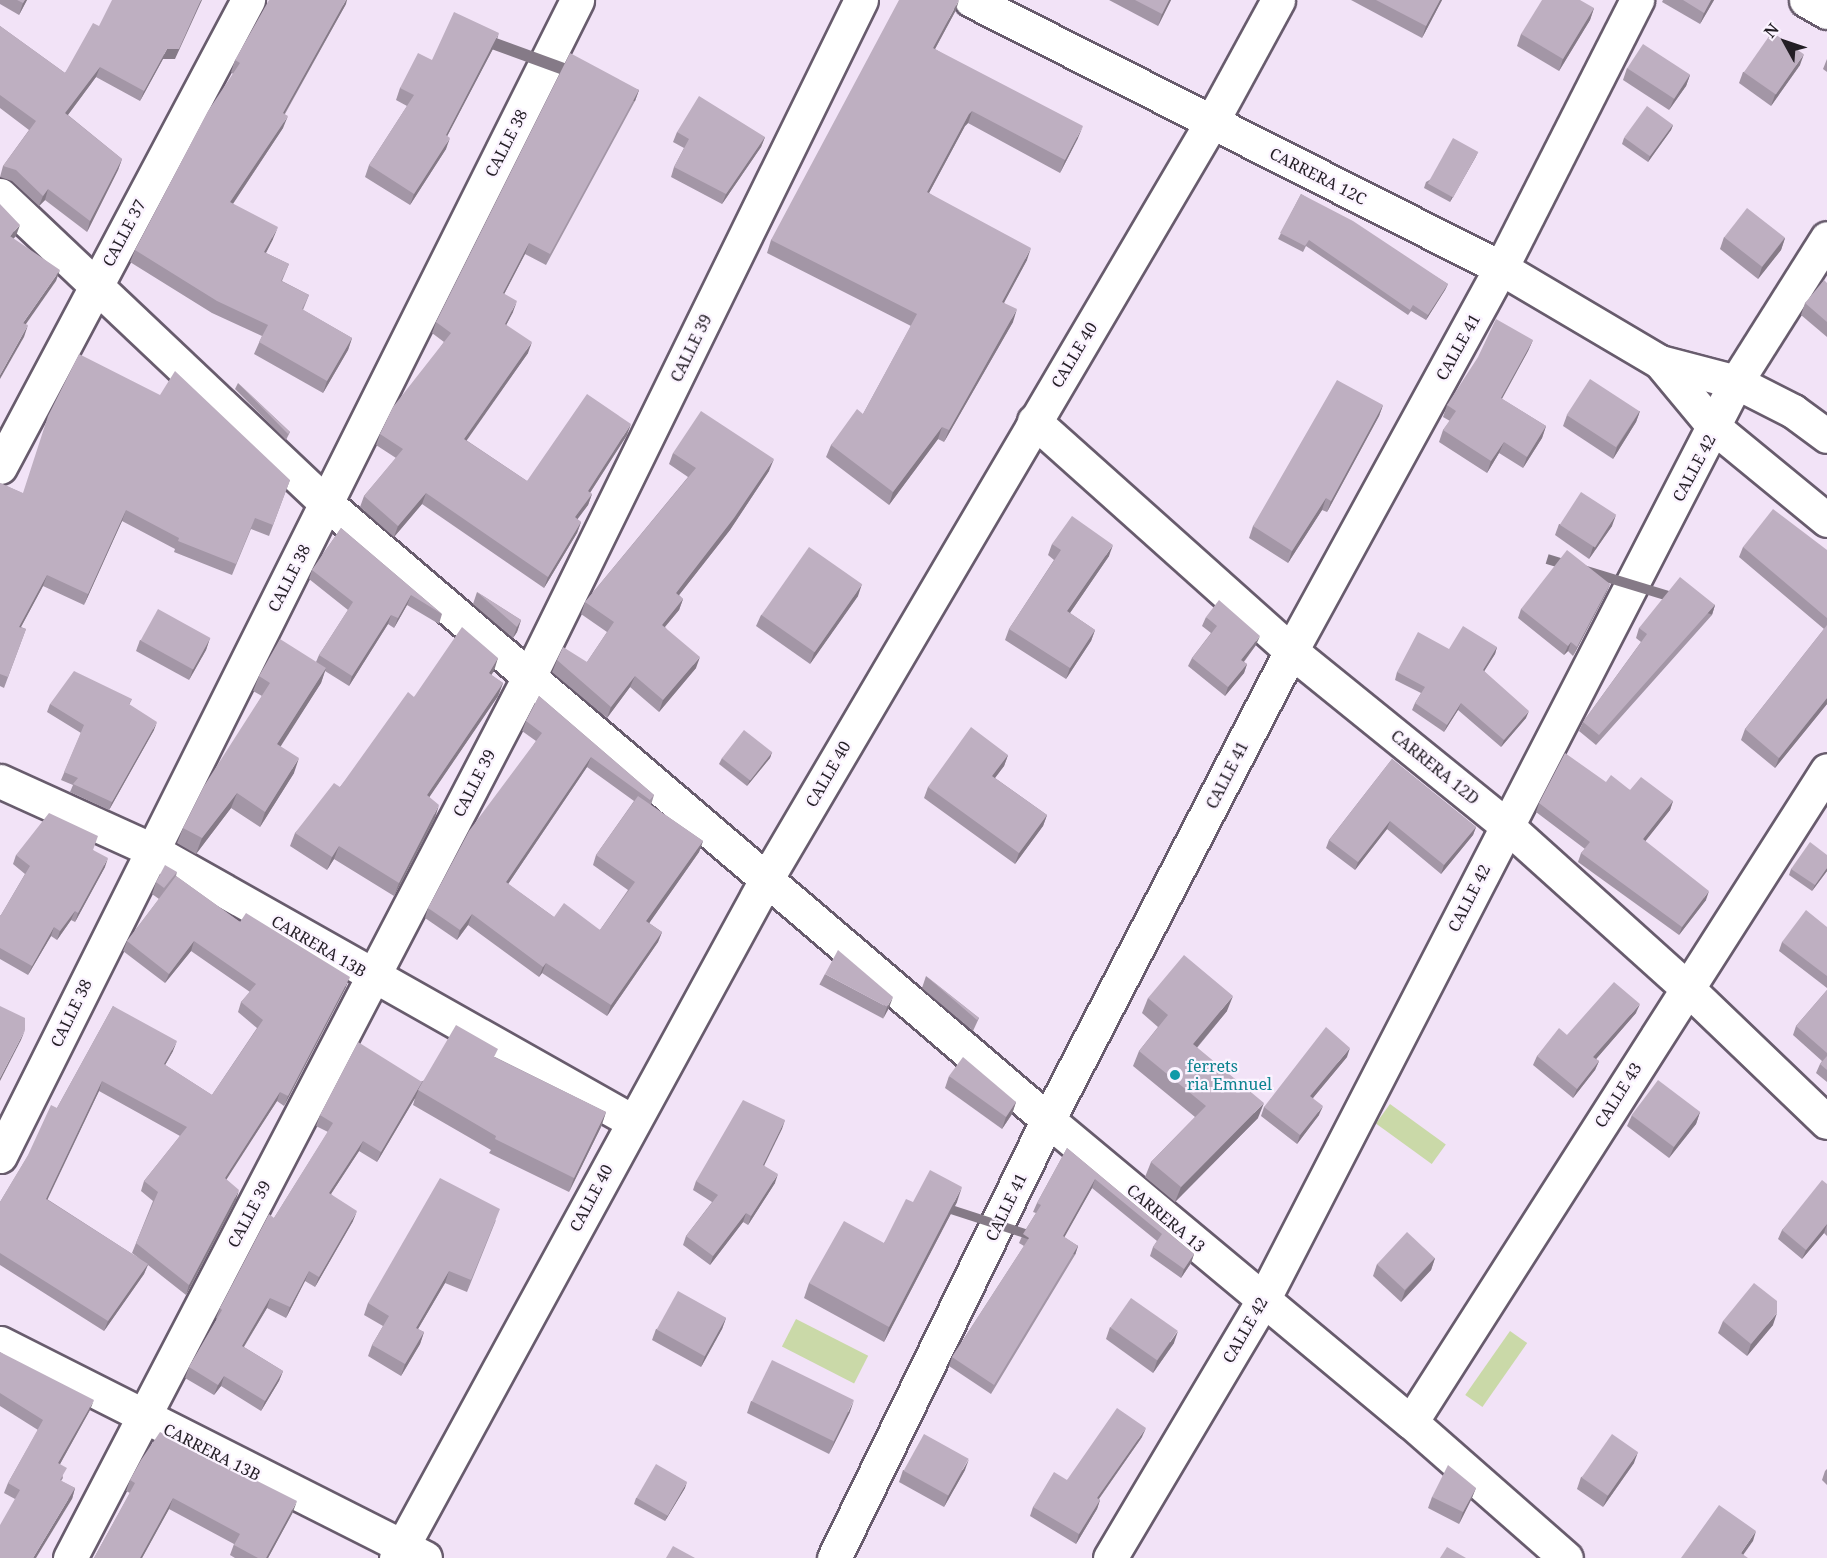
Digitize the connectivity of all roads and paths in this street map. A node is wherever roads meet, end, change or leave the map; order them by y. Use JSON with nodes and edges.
{"nodes":[{"id":1,"x":248,"y":0,"type":"edge"},
{"id":2,"x":577,"y":0,"type":"edge"},
{"id":3,"x":861,"y":0,"type":"edge"},
{"id":4,"x":971,"y":0,"type":"edge"},
{"id":5,"x":1278,"y":0,"type":"edge"},
{"id":6,"x":1637,"y":0,"type":"edge"},
{"id":7,"x":1806,"y":0,"type":"edge"},
{"id":8,"x":1827,"y":12,"type":"edge"},
{"id":9,"x":1211,"y":123,"type":"junction"},
{"id":10,"x":0,"y":195,"type":"edge"},
{"id":11,"x":1827,"y":238,"type":"edge"},
{"id":12,"x":1501,"y":268,"type":"junction"},
{"id":13,"x":95,"y":287,"type":"junction"},
{"id":14,"x":1660,"y":362,"type":"junction"},
{"id":15,"x":1736,"y":382,"type":"junction"},
{"id":16,"x":1034,"y":421,"type":"junction"},
{"id":17,"x":1715,"y":428,"type":"junction"},
{"id":18,"x":1827,"y":436,"type":"edge"},
{"id":19,"x":0,"y":467,"type":"edge"},
{"id":20,"x":326,"y":504,"type":"junction"},
{"id":21,"x":1827,"y":520,"type":"edge"},
{"id":22,"x":1291,"y":651,"type":"junction"},
{"id":23,"x":529,"y":677,"type":"junction"},
{"id":24,"x":1827,"y":770,"type":"edge"},
{"id":25,"x":0,"y":781,"type":"edge"},
{"id":26,"x":1506,"y":825,"type":"junction"},
{"id":27,"x":152,"y":850,"type":"junction"},
{"id":28,"x":767,"y":878,"type":"junction"},
{"id":29,"x":374,"y":977,"type":"junction"},
{"id":30,"x":1686,"y":987,"type":"junction"},
{"id":31,"x":1048,"y":1120,"type":"junction"},
{"id":32,"x":632,"y":1121,"type":"junction"},
{"id":33,"x":1827,"y":1122,"type":"edge"},
{"id":34,"x":0,"y":1156,"type":"edge"},
{"id":35,"x":1263,"y":1300,"type":"junction"},
{"id":36,"x":0,"y":1343,"type":"edge"},
{"id":37,"x":142,"y":1417,"type":"junction"},
{"id":38,"x":1411,"y":1422,"type":"junction"},
{"id":39,"x":408,"y":1554,"type":"edge"},
{"id":40,"x":1116,"y":1556,"type":"edge"},
{"id":41,"x":838,"y":1557,"type":"edge"},
{"id":42,"x":70,"y":1558,"type":"edge"},
{"id":43,"x":1566,"y":1558,"type":"edge"}],
"edges":[{"from":1,"to":13,"type":"street","name":"CALLE 37"},
{"from":2,"to":20,"type":"street","name":"CALLE 38"},
{"from":3,"to":23,"type":"street","name":"CALLE 39"},
{"from":4,"to":9,"type":"street","name":"CARRERA 12C"},
{"from":5,"to":9,"type":"street","name":"CALLE 40"},
{"from":6,"to":12,"type":"street","name":"CALLE 41"},
{"from":7,"to":8,"type":"street"},
{"from":9,"to":12,"type":"street","name":"CARRERA 12C"},
{"from":9,"to":16,"type":"street","name":"CALLE 40"},
{"from":10,"to":13,"type":"street","name":"CARRERA 13"},
{"from":11,"to":15,"type":"street","name":"CALLE 42"},
{"from":12,"to":14,"type":"street","name":"CARRERA 12C"},
{"from":12,"to":22,"type":"street","name":"CALLE 41"},
{"from":13,"to":19,"type":"street","name":"CALLE 37"},
{"from":13,"to":20,"type":"street","name":"CARRERA 13"},
{"from":14,"to":15,"type":"street","name":"CARRERA 12C"},
{"from":14,"to":17,"type":"street","name":"CARRERA 12C"},
{"from":15,"to":17,"type":"street","name":"CALLE 42"},
{"from":15,"to":18,"type":"street","name":"CARRERA 12C"},
{"from":16,"to":22,"type":"street","name":"CARRERA 12D"},
{"from":16,"to":28,"type":"street","name":"CALLE 40"},
{"from":17,"to":21,"type":"street","name":"CARRERA 12C"},
{"from":17,"to":26,"type":"street","name":"CALLE 42"},
{"from":20,"to":23,"type":"street","name":"CARRERA 13"},
{"from":20,"to":27,"type":"street","name":"CALLE 38"},
{"from":22,"to":26,"type":"street","name":"CARRERA 12D"},
{"from":22,"to":31,"type":"street","name":"CALLE 41"},
{"from":23,"to":28,"type":"street","name":"CARRERA 13"},
{"from":23,"to":29,"type":"street","name":"CALLE 39"},
{"from":24,"to":30,"type":"street","name":"CALLE 43"},
{"from":25,"to":27,"type":"street","name":"CARRERA 13B"},
{"from":26,"to":30,"type":"street","name":"CARRERA 12D"},
{"from":26,"to":35,"type":"street","name":"CALLE 42"},
{"from":27,"to":29,"type":"street","name":"CARRERA 13B"},
{"from":27,"to":34,"type":"street","name":"CALLE 38"},
{"from":28,"to":31,"type":"street","name":"CARRERA 13"},
{"from":28,"to":32,"type":"street","name":"CALLE 40"},
{"from":29,"to":32,"type":"street","name":"CARRERA 13B"},
{"from":29,"to":37,"type":"street","name":"CALLE 39"},
{"from":30,"to":33,"type":"street","name":"CARRERA 12D"},
{"from":30,"to":38,"type":"street","name":"CALLE 43"},
{"from":31,"to":35,"type":"street","name":"CARRERA 13"},
{"from":31,"to":41,"type":"street","name":"CALLE 41"},
{"from":32,"to":39,"type":"street","name":"CALLE 40"},
{"from":35,"to":38,"type":"street","name":"CARRERA 13"},
{"from":35,"to":40,"type":"street","name":"CALLE 42"},
{"from":36,"to":37,"type":"street","name":"CARRERA 13B"},
{"from":37,"to":39,"type":"street","name":"CARRERA 13B"},
{"from":37,"to":42,"type":"street","name":"CALLE 39"},
{"from":38,"to":43,"type":"street","name":"CARRERA 13"}]}
